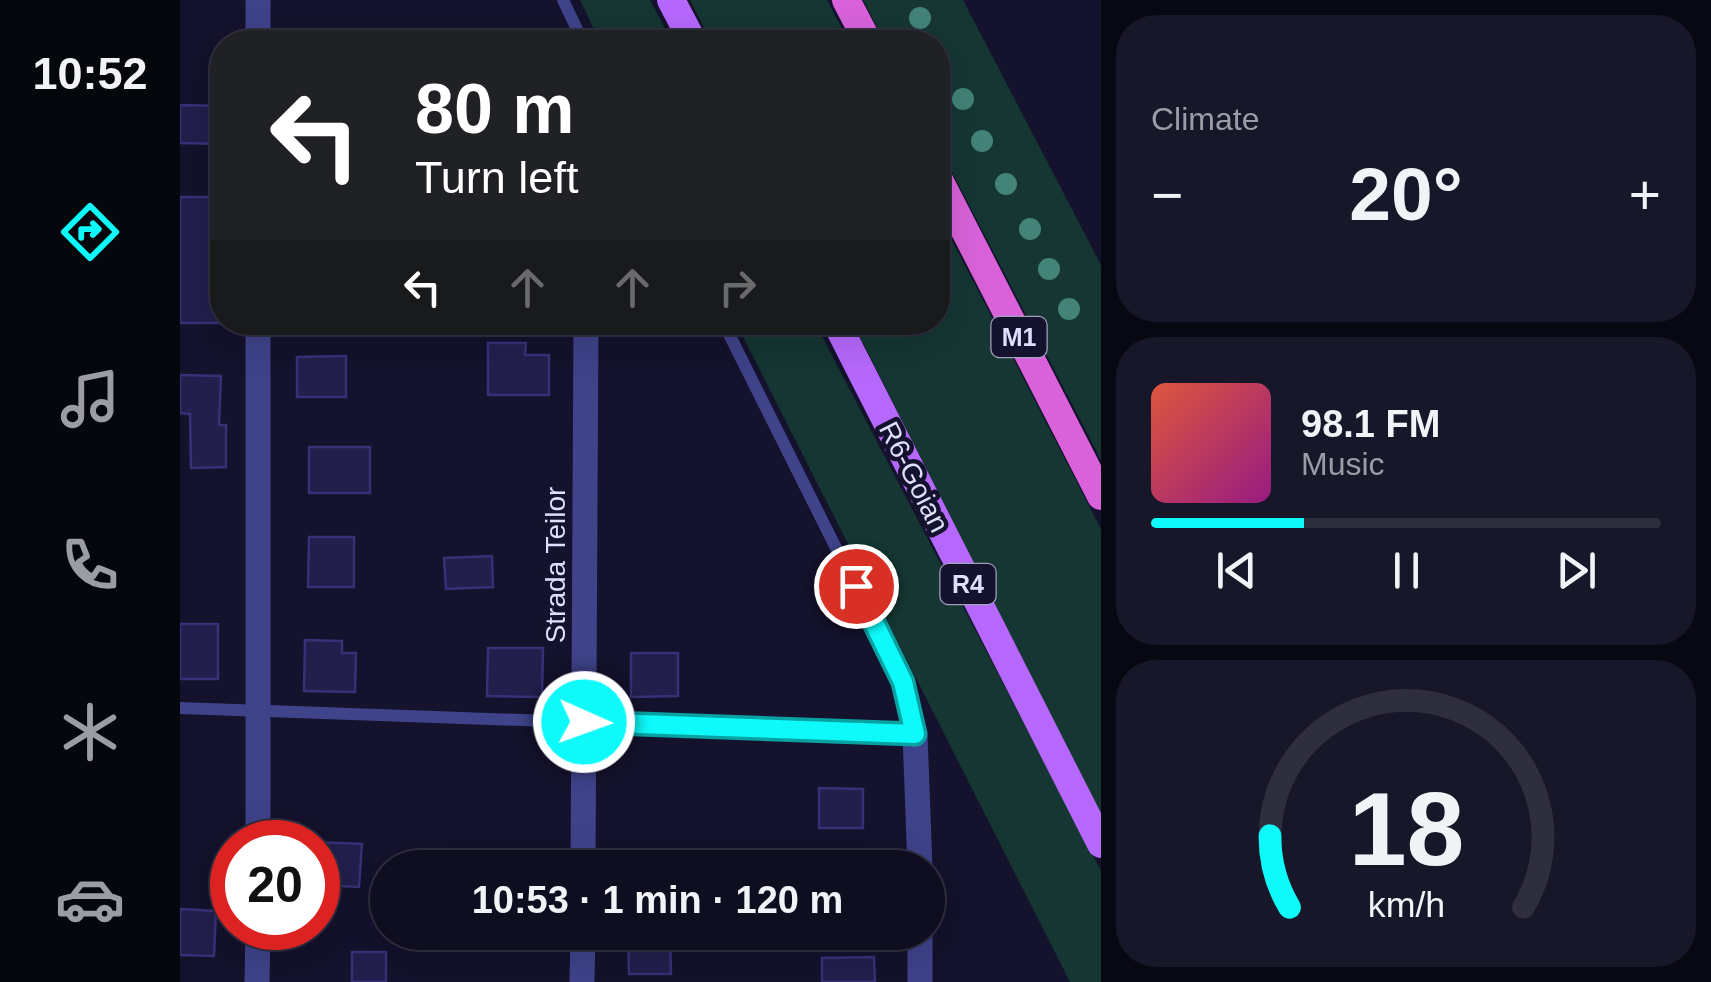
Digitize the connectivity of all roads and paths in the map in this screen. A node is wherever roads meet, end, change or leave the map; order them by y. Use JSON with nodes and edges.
{"nodes":[{"id":1,"x":258,"y":0,"type":"edge"},
{"id":2,"x":564,"y":0,"type":"edge"},
{"id":3,"x":671,"y":0,"type":"edge"},
{"id":4,"x":846,"y":0,"type":"edge"},
{"id":5,"x":258,"y":30,"type":"edge"},
{"id":6,"x":578,"y":30,"type":"edge"},
{"id":7,"x":687,"y":30,"type":"edge"},
{"id":8,"x":862,"y":30,"type":"edge"},
{"id":9,"x":950,"y":201,"type":"edge"},
{"id":10,"x":258,"y":335,"type":"edge"},
{"id":11,"x":586,"y":335,"type":"edge"},
{"id":12,"x":730,"y":335,"type":"edge"},
{"id":13,"x":843,"y":335,"type":"edge"},
{"id":14,"x":1101,"y":496,"type":"edge"},
{"id":15,"x":180,"y":708,"type":"edge"},
{"id":16,"x":259,"y":712,"type":"junction"},
{"id":17,"x":584,"y":722,"type":"junction"},
{"id":18,"x":915,"y":734,"type":"junction"},
{"id":19,"x":258,"y":820,"type":"edge"},
{"id":20,"x":1101,"y":844,"type":"edge"},
{"id":21,"x":583,"y":850,"type":"edge"},
{"id":22,"x":919,"y":850,"type":"edge"},
{"id":23,"x":258,"y":950,"type":"edge"},
{"id":24,"x":582,"y":950,"type":"edge"},
{"id":25,"x":920,"y":950,"type":"edge"},
{"id":26,"x":258,"y":982,"type":"edge"},
{"id":27,"x":582,"y":982,"type":"edge"},
{"id":28,"x":920,"y":982,"type":"edge"}],
"edges":[{"from":1,"to":5,"type":"street"},
{"from":2,"to":6,"type":"lane"},
{"from":3,"to":7,"type":"main road"},
{"from":4,"to":8,"type":"highway"},
{"from":9,"to":14,"type":"highway","number":"M1"},
{"from":10,"to":16,"type":"street"},
{"from":11,"to":17,"type":"street","name":"Strada Teilor"},
{"from":12,"to":18,"type":"lane"},
{"from":13,"to":20,"type":"main road","name":"R6-Goian","number":"R4"},
{"from":15,"to":16,"type":"lane"},
{"from":16,"to":17,"type":"lane"},
{"from":16,"to":19,"type":"street"},
{"from":17,"to":18,"type":"lane"},
{"from":17,"to":21,"type":"street","name":"Strada Teilor"},
{"from":18,"to":22,"type":"street"},
{"from":23,"to":26,"type":"street"},
{"from":24,"to":27,"type":"street"},
{"from":25,"to":28,"type":"street"}]}
